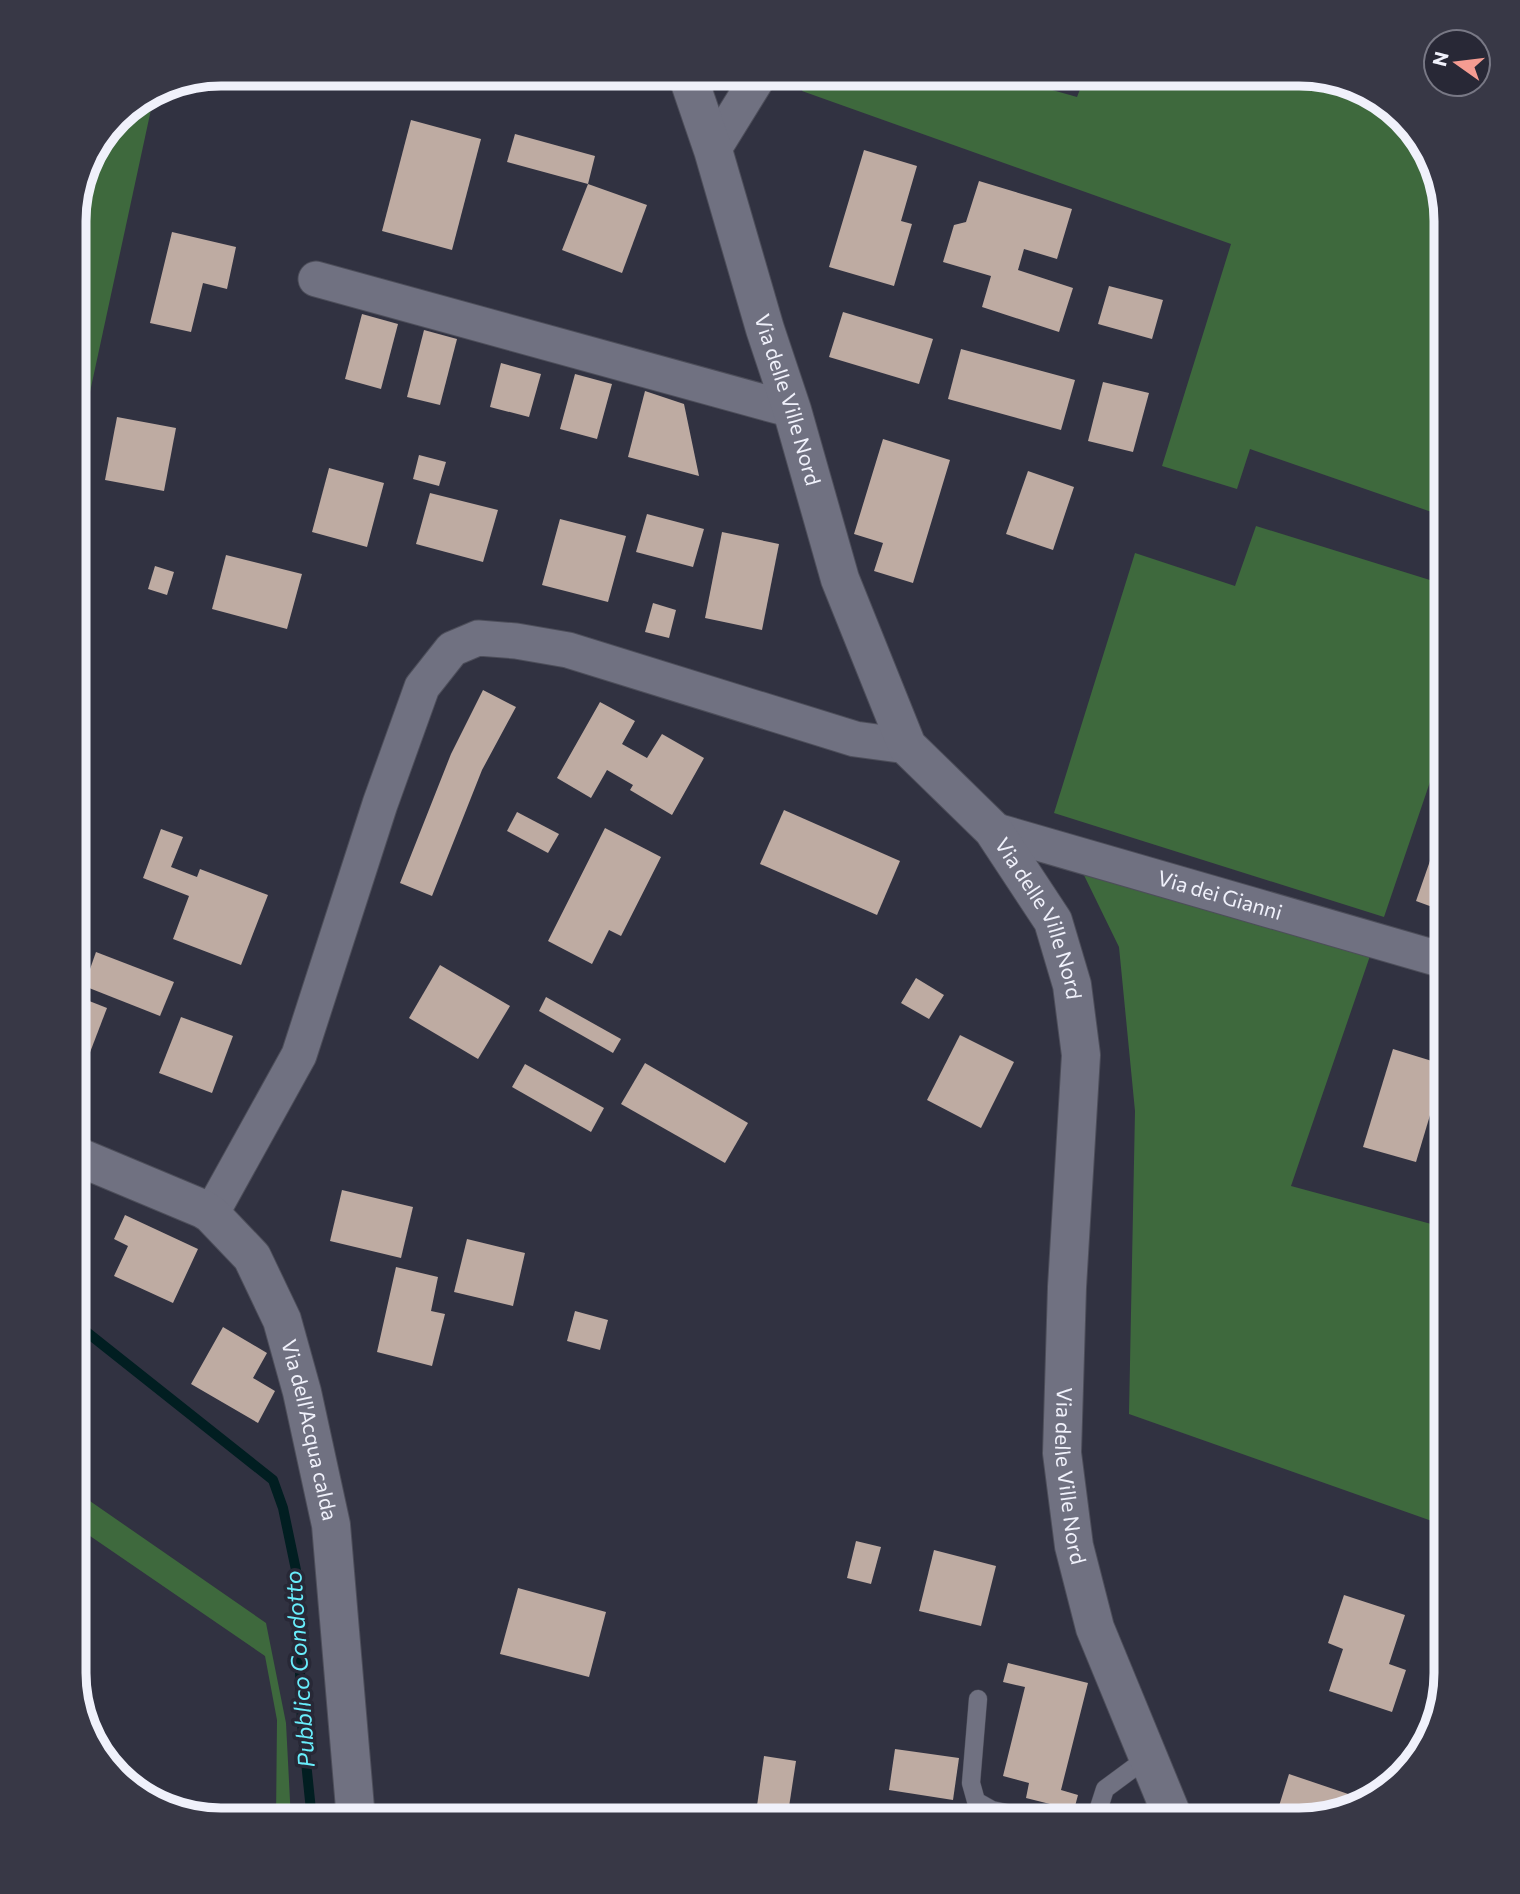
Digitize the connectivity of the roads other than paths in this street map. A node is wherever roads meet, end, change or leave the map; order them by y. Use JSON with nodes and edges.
{"nodes":[{"id":1,"x":691,"y":86,"type":"edge"},
{"id":2,"x":753,"y":86,"type":"edge"},
{"id":3,"x":713,"y":150,"type":"junction"},
{"id":4,"x":316,"y":279,"type":"dead end"},
{"id":5,"x":792,"y":410,"type":"junction"},
{"id":6,"x":907,"y":746,"type":"junction"},
{"id":7,"x":993,"y":830,"type":"junction"},
{"id":8,"x":1434,"y":957,"type":"edge"},
{"id":9,"x":86,"y":1160,"type":"edge"},
{"id":10,"x":211,"y":1214,"type":"junction"},
{"id":11,"x":978,"y":1699,"type":"dead end"},
{"id":12,"x":1147,"y":1758,"type":"junction"},
{"id":13,"x":355,"y":1808,"type":"edge"},
{"id":14,"x":988,"y":1808,"type":"edge"},
{"id":15,"x":1099,"y":1808,"type":"edge"},
{"id":16,"x":1168,"y":1808,"type":"edge"}],
"edges":[{"from":1,"to":3,"type":"street","name":"Via delle Ville Nord"},
{"from":2,"to":3,"type":"street"},
{"from":3,"to":5,"type":"street","name":"Via delle Ville Nord"},
{"from":4,"to":5,"type":"street"},
{"from":5,"to":6,"type":"street","name":"Via delle Ville Nord"},
{"from":6,"to":7,"type":"street","name":"Via delle Ville Nord"},
{"from":6,"to":10,"type":"street"},
{"from":7,"to":8,"type":"street","name":"Via dei Gianni"},
{"from":7,"to":12,"type":"street","name":"Via delle Ville Nord"},
{"from":9,"to":10,"type":"street","name":"Via dell'Acqua calda"},
{"from":10,"to":13,"type":"street","name":"Via dell'Acqua calda"},
{"from":11,"to":14,"type":"lane"},
{"from":12,"to":15,"type":"lane"},
{"from":12,"to":16,"type":"street","name":"Via delle Ville Nord"}]}
